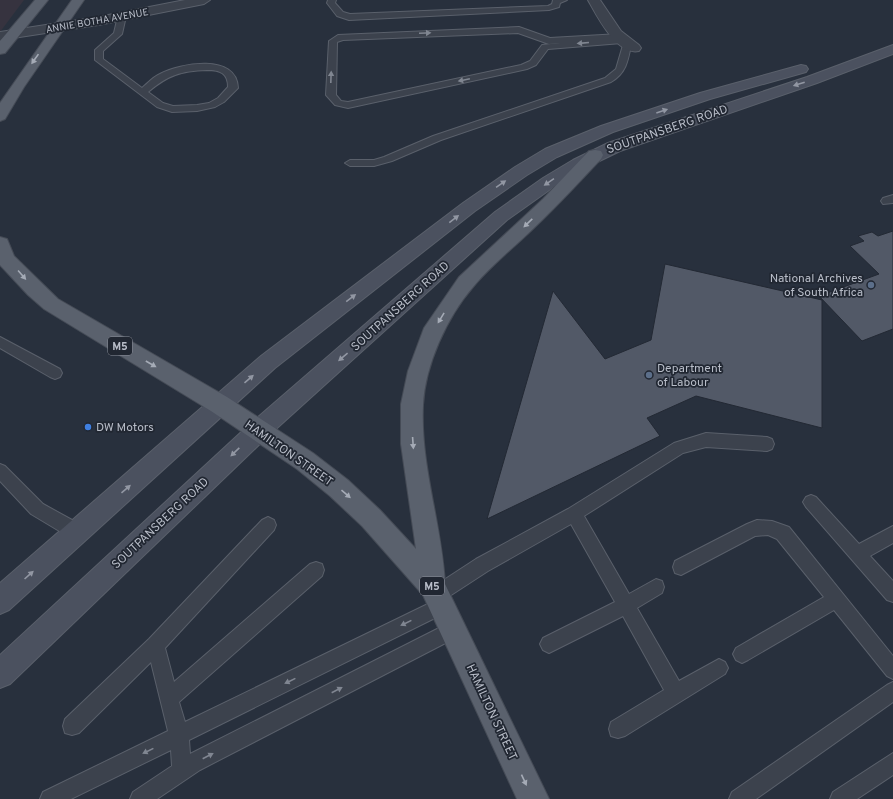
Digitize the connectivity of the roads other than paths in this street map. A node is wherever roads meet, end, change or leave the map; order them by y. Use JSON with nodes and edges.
{"nodes":[{"id":1,"x":42,"y":0,"type":"edge"},
{"id":2,"x":78,"y":0,"type":"edge"},
{"id":3,"x":204,"y":0,"type":"edge"},
{"id":4,"x":332,"y":0,"type":"edge"},
{"id":5,"x":556,"y":0,"type":"edge"},
{"id":6,"x":563,"y":0,"type":"edge"},
{"id":7,"x":594,"y":0,"type":"edge"},
{"id":8,"x":122,"y":16,"type":"junction"},
{"id":9,"x":58,"y":28,"type":"junction"},
{"id":10,"x":6,"y":35,"type":"edge"},
{"id":11,"x":626,"y":42,"type":"junction"},
{"id":12,"x":0,"y":50,"type":"edge"},
{"id":13,"x":884,"y":52,"type":"edge"},
{"id":14,"x":144,"y":91,"type":"junction"},
{"id":15,"x":0,"y":116,"type":"edge"},
{"id":16,"x":595,"y":155,"type":"junction"},
{"id":17,"x":350,"y":163,"type":"dead end"},
{"id":18,"x":2,"y":247,"type":"edge"},
{"id":19,"x":0,"y":342,"type":"edge"},
{"id":20,"x":55,"y":373,"type":"dead end"},
{"id":21,"x":219,"y":404,"type":"junction"},
{"id":22,"x":258,"y":431,"type":"junction"},
{"id":23,"x":767,"y":444,"type":"dead end"},
{"id":24,"x":0,"y":471,"type":"edge"},
{"id":25,"x":811,"y":502,"type":"dead end"},
{"id":26,"x":574,"y":514,"type":"junction"},
{"id":27,"x":268,"y":525,"type":"dead end"},
{"id":28,"x":77,"y":532,"type":"junction"},
{"id":29,"x":893,"y":534,"type":"edge"},
{"id":30,"x":858,"y":554,"type":"junction"},
{"id":31,"x":681,"y":567,"type":"dead end"},
{"id":32,"x":316,"y":570,"type":"dead end"},
{"id":33,"x":656,"y":587,"type":"dead end"},
{"id":34,"x":893,"y":594,"type":"edge"},
{"id":35,"x":436,"y":596,"type":"junction"},
{"id":36,"x":836,"y":600,"type":"junction"},
{"id":37,"x":0,"y":601,"type":"edge"},
{"id":38,"x":626,"y":605,"type":"junction"},
{"id":39,"x":453,"y":630,"type":"junction"},
{"id":40,"x":549,"y":644,"type":"dead end"},
{"id":41,"x":155,"y":645,"type":"junction"},
{"id":42,"x":742,"y":654,"type":"dead end"},
{"id":43,"x":719,"y":668,"type":"dead end"},
{"id":44,"x":893,"y":670,"type":"edge"},
{"id":45,"x":0,"y":674,"type":"edge"},
{"id":46,"x":893,"y":691,"type":"edge"},
{"id":47,"x":676,"y":693,"type":"junction"},
{"id":48,"x":169,"y":699,"type":"junction"},
{"id":49,"x":72,"y":726,"type":"dead end"},
{"id":50,"x":618,"y":729,"type":"dead end"},
{"id":51,"x":179,"y":735,"type":"junction"},
{"id":52,"x":893,"y":763,"type":"edge"},
{"id":53,"x":182,"y":770,"type":"junction"},
{"id":54,"x":50,"y":799,"type":"edge"},
{"id":55,"x":140,"y":799,"type":"edge"},
{"id":56,"x":533,"y":799,"type":"edge"},
{"id":57,"x":739,"y":799,"type":"edge"},
{"id":58,"x":840,"y":799,"type":"edge"}],
"edges":[{"from":1,"to":10,"type":"main road"},
{"from":2,"to":9,"type":"main road"},
{"from":3,"to":8,"type":"street","name":"ANNIE BOTHA AVENUE"},
{"from":4,"to":5,"type":"lane"},
{"from":5,"to":6,"type":"lane"},
{"from":7,"to":11,"type":"street"},
{"from":8,"to":9,"type":"street","name":"ANNIE BOTHA AVENUE"},
{"from":8,"to":14,"type":"lane"},
{"from":9,"to":10,"type":"street","name":"ANNIE BOTHA AVENUE"},
{"from":9,"to":15,"type":"main road","one_way":true},
{"from":10,"to":12,"type":"main road"},
{"from":11,"to":11,"type":"lane","one_way":true},
{"from":11,"to":17,"type":"lane"},
{"from":13,"to":16,"type":"main road","name":"SOUTPANSBERG ROAD","one_way":true},
{"from":21,"to":13,"type":"main road","name":"SOUTPANSBERG ROAD","one_way":true},
{"from":14,"to":14,"type":"lane"},
{"from":16,"to":22,"type":"main road","name":"SOUTPANSBERG ROAD","one_way":true},
{"from":16,"to":35,"type":"main road","one_way":true},
{"from":18,"to":21,"type":"main road","name":"HAMILTON STREET","number":"M5","one_way":true},
{"from":19,"to":20,"type":"lane"},
{"from":21,"to":22,"type":"main road","name":"HAMILTON STREET","number":"M5"},
{"from":28,"to":21,"type":"main road","name":"SOUTPANSBERG ROAD","one_way":true},
{"from":22,"to":35,"type":"main road","name":"HAMILTON STREET","number":"M5","one_way":true},
{"from":22,"to":45,"type":"main road","name":"SOUTPANSBERG ROAD","one_way":true},
{"from":23,"to":26,"type":"lane"},
{"from":24,"to":28,"type":"lane"},
{"from":25,"to":30,"type":"lane"},
{"from":26,"to":35,"type":"lane"},
{"from":26,"to":38,"type":"lane"},
{"from":27,"to":41,"type":"lane"},
{"from":37,"to":28,"type":"main road","name":"SOUTPANSBERG ROAD","one_way":true},
{"from":29,"to":30,"type":"lane"},
{"from":30,"to":34,"type":"lane"},
{"from":31,"to":36,"type":"lane"},
{"from":32,"to":48,"type":"lane"},
{"from":33,"to":38,"type":"lane"},
{"from":35,"to":39,"type":"main road","name":"HAMILTON STREET","number":"M5"},
{"from":35,"to":51,"type":"lane","one_way":true},
{"from":36,"to":42,"type":"lane"},
{"from":36,"to":44,"type":"lane"},
{"from":38,"to":40,"type":"lane"},
{"from":38,"to":47,"type":"lane"},
{"from":53,"to":39,"type":"lane","one_way":true},
{"from":39,"to":56,"type":"main road","name":"HAMILTON STREET","number":"M5","one_way":true},
{"from":41,"to":48,"type":"lane"},
{"from":41,"to":49,"type":"lane"},
{"from":43,"to":47,"type":"lane"},
{"from":46,"to":57,"type":"lane"},
{"from":47,"to":50,"type":"lane"},
{"from":48,"to":51,"type":"lane"},
{"from":51,"to":53,"type":"lane"},
{"from":51,"to":54,"type":"lane","one_way":true},
{"from":52,"to":58,"type":"lane"},
{"from":53,"to":55,"type":"lane"}]}
